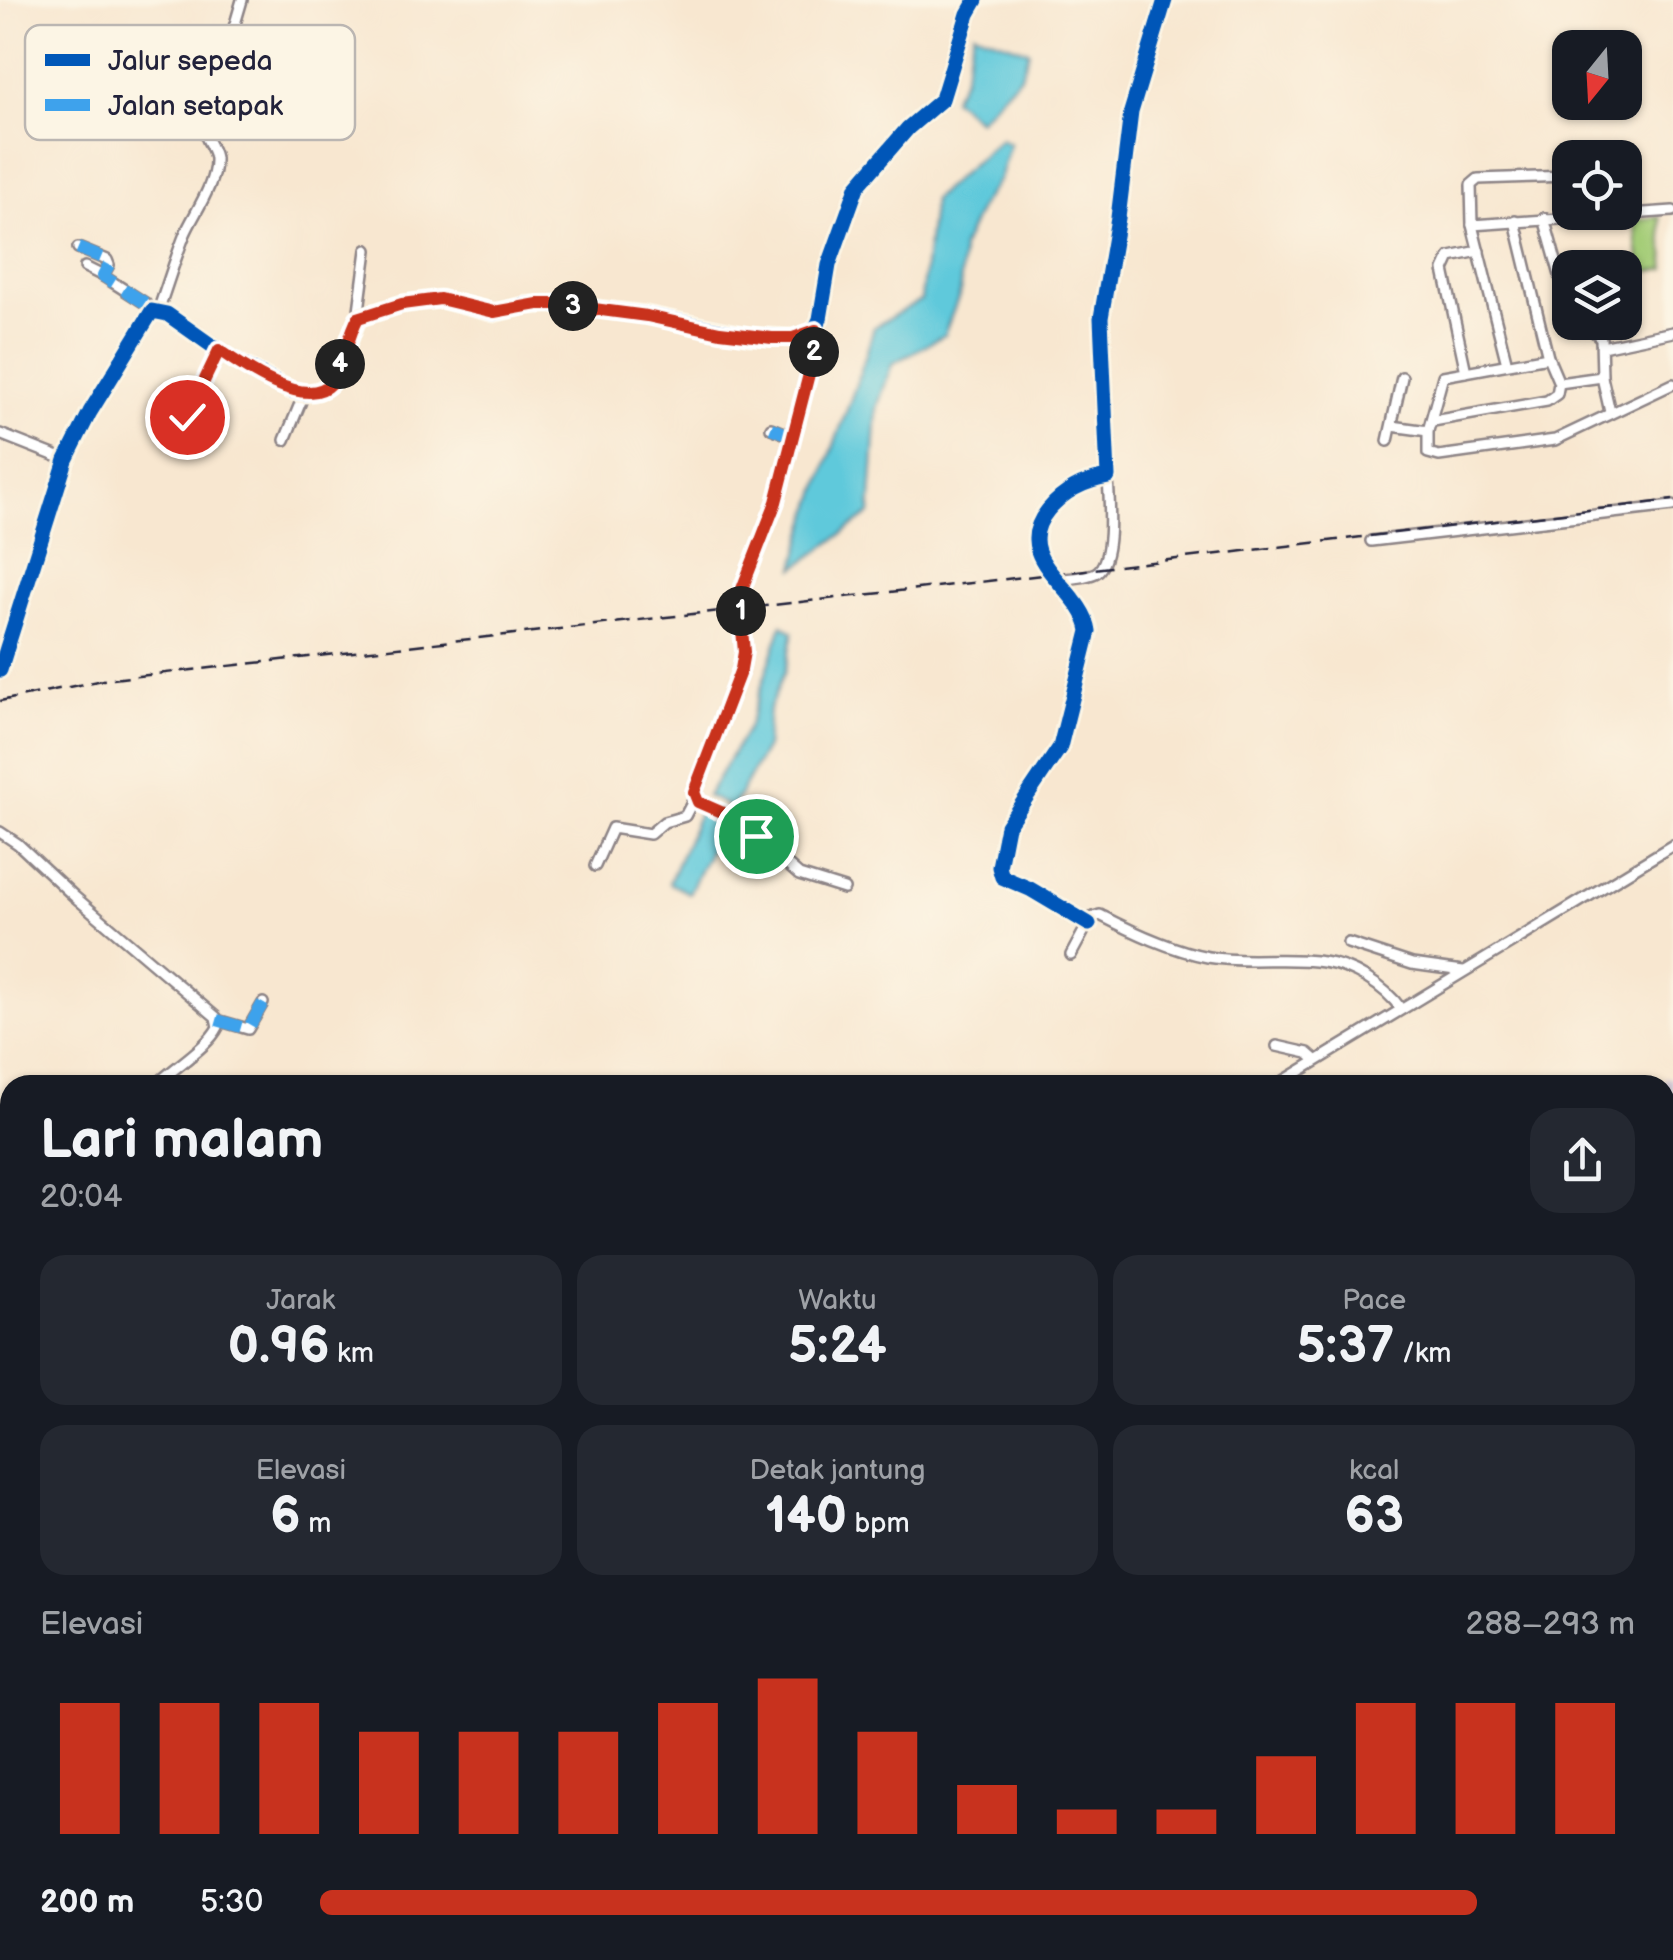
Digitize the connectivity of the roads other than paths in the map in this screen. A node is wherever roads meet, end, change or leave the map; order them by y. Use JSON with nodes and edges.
{"nodes":[{"id":1,"x":242,"y":0,"type":"edge"},
{"id":2,"x":976,"y":0,"type":"edge"},
{"id":3,"x":1164,"y":0,"type":"edge"},
{"id":4,"x":235,"y":25,"type":"edge"},
{"id":5,"x":206,"y":140,"type":"edge"},
{"id":6,"x":1552,"y":177,"type":"edge"},
{"id":7,"x":1673,"y":211,"type":"edge"},
{"id":8,"x":1642,"y":212,"type":"edge"},
{"id":9,"x":1552,"y":217,"type":"edge"},
{"id":10,"x":1544,"y":218,"type":"junction"},
{"id":11,"x":1515,"y":221,"type":"junction"},
{"id":12,"x":1472,"y":225,"type":"junction"},
{"id":13,"x":78,"y":248,"type":"dead end"},
{"id":14,"x":368,"y":250,"type":"dead end"},
{"id":15,"x":1553,"y":250,"type":"edge"},
{"id":16,"x":1479,"y":251,"type":"junction"},
{"id":17,"x":85,"y":267,"type":"dead end"},
{"id":18,"x":103,"y":276,"type":"junction"},
{"id":19,"x":155,"y":311,"type":"junction"},
{"id":20,"x":358,"y":318,"type":"junction"},
{"id":21,"x":816,"y":330,"type":"junction"},
{"id":22,"x":1673,"y":332,"type":"edge"},
{"id":23,"x":1600,"y":340,"type":"edge"},
{"id":24,"x":1602,"y":347,"type":"junction"},
{"id":25,"x":219,"y":350,"type":"junction"},
{"id":26,"x":1548,"y":357,"type":"junction"},
{"id":27,"x":1507,"y":364,"type":"junction"},
{"id":28,"x":1466,"y":372,"type":"junction"},
{"id":29,"x":1602,"y":377,"type":"junction"},
{"id":30,"x":1402,"y":378,"type":"dead end"},
{"id":31,"x":1558,"y":383,"type":"junction"},
{"id":32,"x":1673,"y":384,"type":"edge"},
{"id":33,"x":304,"y":394,"type":"junction"},
{"id":34,"x":1610,"y":412,"type":"junction"},
{"id":35,"x":1432,"y":420,"type":"junction"},
{"id":36,"x":1392,"y":426,"type":"junction"},
{"id":37,"x":771,"y":428,"type":"dead end"},
{"id":38,"x":1428,"y":431,"type":"junction"},
{"id":39,"x":0,"y":434,"type":"edge"},
{"id":40,"x":792,"y":436,"type":"junction"},
{"id":41,"x":286,"y":440,"type":"dead end"},
{"id":42,"x":1388,"y":442,"type":"dead end"},
{"id":43,"x":174,"y":451,"type":"dead end"},
{"id":44,"x":66,"y":460,"type":"junction"},
{"id":45,"x":1108,"y":478,"type":"junction"},
{"id":46,"x":1673,"y":506,"type":"edge"},
{"id":47,"x":1371,"y":541,"type":"dead end"},
{"id":48,"x":1057,"y":580,"type":"junction"},
{"id":49,"x":0,"y":670,"type":"edge"},
{"id":50,"x":695,"y":797,"type":"junction"},
{"id":51,"x":0,"y":832,"type":"edge"},
{"id":52,"x":1673,"y":845,"type":"edge"},
{"id":53,"x":594,"y":866,"type":"dead end"},
{"id":54,"x":844,"y":890,"type":"dead end"},
{"id":55,"x":1089,"y":924,"type":"junction"},
{"id":56,"x":1348,"y":943,"type":"dead end"},
{"id":57,"x":1072,"y":955,"type":"dead end"},
{"id":58,"x":1463,"y":971,"type":"junction"},
{"id":59,"x":263,"y":1004,"type":"dead end"},
{"id":60,"x":1401,"y":1009,"type":"junction"},
{"id":61,"x":217,"y":1020,"type":"junction"},
{"id":62,"x":1277,"y":1046,"type":"dead end"},
{"id":63,"x":1316,"y":1060,"type":"junction"},
{"id":64,"x":166,"y":1075,"type":"edge"},
{"id":65,"x":1293,"y":1075,"type":"edge"}],
"edges":[{"from":1,"to":4,"type":"street"},
{"from":2,"to":21,"type":"street"},
{"from":3,"to":45,"type":"street"},
{"from":5,"to":19,"type":"street"},
{"from":6,"to":12,"type":"street"},
{"from":7,"to":8,"type":"street"},
{"from":9,"to":10,"type":"street"},
{"from":10,"to":11,"type":"street"},
{"from":10,"to":15,"type":"street"},
{"from":11,"to":12,"type":"street"},
{"from":11,"to":26,"type":"street"},
{"from":12,"to":16,"type":"street"},
{"from":13,"to":18,"type":"street"},
{"from":14,"to":20,"type":"street"},
{"from":16,"to":27,"type":"street"},
{"from":16,"to":28,"type":"street"},
{"from":17,"to":18,"type":"street"},
{"from":18,"to":19,"type":"street"},
{"from":19,"to":25,"type":"street"},
{"from":19,"to":44,"type":"street"},
{"from":20,"to":21,"type":"street"},
{"from":20,"to":33,"type":"street"},
{"from":21,"to":40,"type":"street"},
{"from":22,"to":24,"type":"street"},
{"from":23,"to":24,"type":"street"},
{"from":24,"to":29,"type":"street"},
{"from":25,"to":33,"type":"street"},
{"from":25,"to":43,"type":"street"},
{"from":26,"to":27,"type":"street"},
{"from":26,"to":31,"type":"street"},
{"from":27,"to":28,"type":"street"},
{"from":28,"to":35,"type":"street"},
{"from":29,"to":31,"type":"street"},
{"from":29,"to":34,"type":"street"},
{"from":30,"to":36,"type":"street"},
{"from":31,"to":35,"type":"street"},
{"from":32,"to":34,"type":"street"},
{"from":33,"to":41,"type":"street"},
{"from":34,"to":38,"type":"street"},
{"from":35,"to":38,"type":"street"},
{"from":36,"to":38,"type":"street"},
{"from":36,"to":42,"type":"street"},
{"from":37,"to":40,"type":"street"},
{"from":39,"to":44,"type":"street"},
{"from":40,"to":50,"type":"street"},
{"from":44,"to":49,"type":"street"},
{"from":45,"to":48,"type":"street"},
{"from":45,"to":48,"type":"street"},
{"from":46,"to":47,"type":"street"},
{"from":48,"to":55,"type":"street"},
{"from":50,"to":53,"type":"street"},
{"from":50,"to":54,"type":"street"},
{"from":51,"to":61,"type":"street"},
{"from":52,"to":58,"type":"street"},
{"from":55,"to":57,"type":"street"},
{"from":55,"to":60,"type":"street"},
{"from":56,"to":58,"type":"street"},
{"from":58,"to":60,"type":"street"},
{"from":59,"to":61,"type":"street"},
{"from":60,"to":63,"type":"street"},
{"from":61,"to":64,"type":"street"},
{"from":62,"to":63,"type":"street"},
{"from":63,"to":65,"type":"street"}]}
